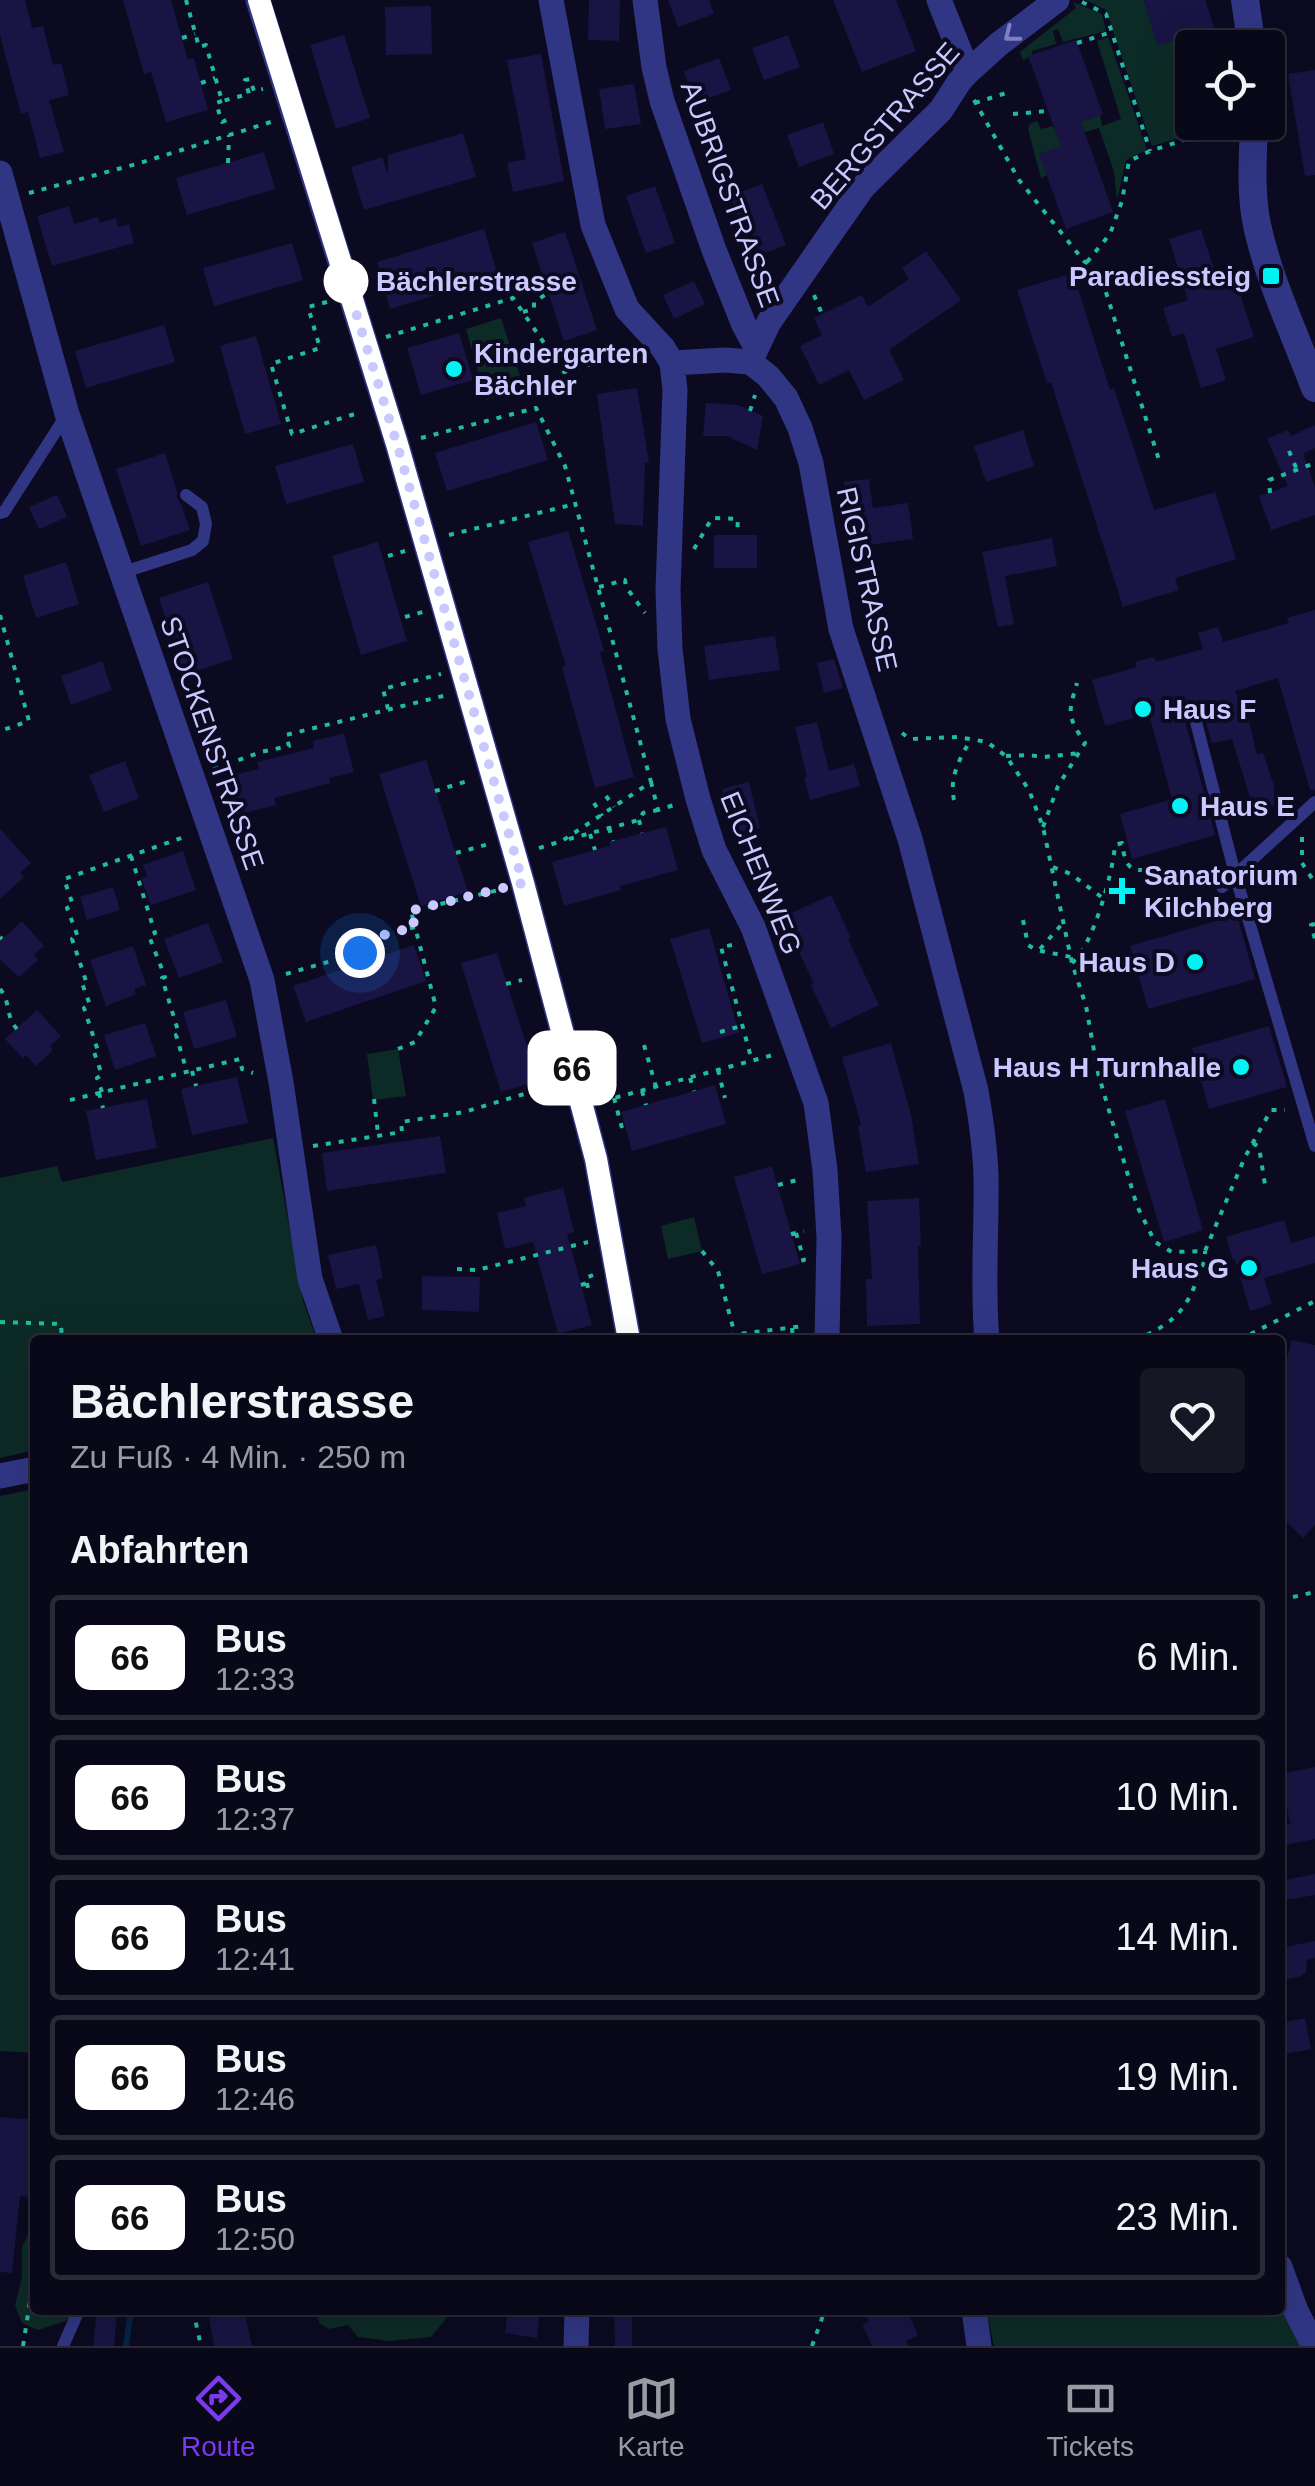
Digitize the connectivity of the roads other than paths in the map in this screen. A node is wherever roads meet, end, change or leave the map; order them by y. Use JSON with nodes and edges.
{"nodes":[{"id":1,"x":258,"y":0,"type":"edge"},
{"id":2,"x":551,"y":0,"type":"edge"},
{"id":3,"x":645,"y":0,"type":"edge"},
{"id":4,"x":939,"y":0,"type":"edge"},
{"id":5,"x":1057,"y":0,"type":"edge"},
{"id":6,"x":1245,"y":0,"type":"edge"},
{"id":7,"x":1249,"y":30,"type":"edge"},
{"id":8,"x":968,"y":72,"type":"junction"},
{"id":9,"x":1253,"y":140,"type":"edge"},
{"id":10,"x":0,"y":173,"type":"edge"},
{"id":11,"x":665,"y":353,"type":"junction"},
{"id":12,"x":752,"y":354,"type":"junction"},
{"id":13,"x":1315,"y":388,"type":"edge"},
{"id":14,"x":67,"y":414,"type":"junction"},
{"id":15,"x":186,"y":495,"type":"dead end"},
{"id":16,"x":0,"y":513,"type":"edge"},
{"id":17,"x":121,"y":573,"type":"junction"},
{"id":18,"x":1196,"y":722,"type":"dead end"},
{"id":19,"x":1315,"y":802,"type":"edge"},
{"id":20,"x":1235,"y":874,"type":"junction"},
{"id":21,"x":1222,"y":888,"type":"dead end"},
{"id":22,"x":1315,"y":1146,"type":"edge"},
{"id":23,"x":827,"y":1332,"type":"edge"},
{"id":24,"x":329,"y":1335,"type":"edge"},
{"id":25,"x":628,"y":1335,"type":"edge"},
{"id":26,"x":987,"y":1335,"type":"edge"},
{"id":27,"x":30,"y":1469,"type":"edge"},
{"id":28,"x":0,"y":1476,"type":"edge"},
{"id":29,"x":1285,"y":2280,"type":"edge"},
{"id":30,"x":76,"y":2315,"type":"edge"},
{"id":31,"x":577,"y":2315,"type":"edge"},
{"id":32,"x":975,"y":2315,"type":"edge"},
{"id":33,"x":64,"y":2346,"type":"edge"},
{"id":34,"x":576,"y":2346,"type":"edge"},
{"id":35,"x":979,"y":2346,"type":"edge"},
{"id":36,"x":1314,"y":2346,"type":"edge"}],
"edges":[{"from":1,"to":25,"type":"street"},
{"from":2,"to":11,"type":"street"},
{"from":3,"to":12,"type":"street","name":"AUBRIGSTRASSE"},
{"from":4,"to":8,"type":"street"},
{"from":5,"to":8,"type":"street","name":"BERGSTRASSE","one_way":true},
{"from":6,"to":7,"type":"street"},
{"from":8,"to":12,"type":"street","name":"BERGSTRASSE"},
{"from":9,"to":13,"type":"street"},
{"from":10,"to":14,"type":"street","name":"STOCKENSTRASSE"},
{"from":11,"to":12,"type":"street"},
{"from":11,"to":23,"type":"street","name":"EICHENWEG"},
{"from":12,"to":26,"type":"street","name":"RIGISTRASSE"},
{"from":14,"to":16,"type":"lane"},
{"from":14,"to":17,"type":"street","name":"STOCKENSTRASSE"},
{"from":15,"to":17,"type":"lane"},
{"from":17,"to":24,"type":"street","name":"STOCKENSTRASSE"},
{"from":18,"to":20,"type":"lane"},
{"from":19,"to":20,"type":"lane"},
{"from":20,"to":21,"type":"lane"},
{"from":20,"to":22,"type":"lane"},
{"from":27,"to":28,"type":"street"},
{"from":29,"to":36,"type":"street"},
{"from":30,"to":33,"type":"lane"},
{"from":31,"to":34,"type":"street"},
{"from":32,"to":35,"type":"street"}]}
